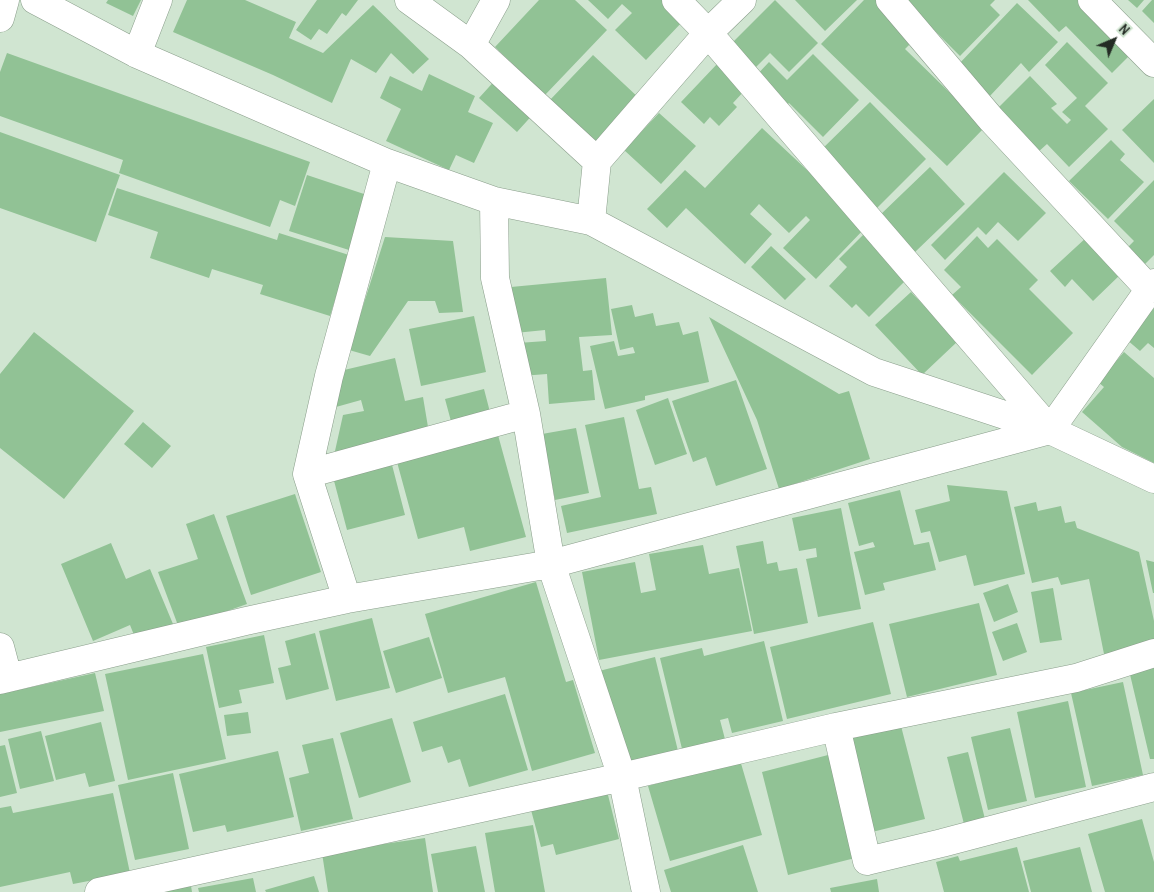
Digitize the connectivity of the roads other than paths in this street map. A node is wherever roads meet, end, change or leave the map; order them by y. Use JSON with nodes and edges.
{"nodes":[{"id":1,"x":5,"y":0,"type":"edge"},
{"id":2,"x":35,"y":0,"type":"edge"},
{"id":3,"x":158,"y":0,"type":"edge"},
{"id":4,"x":409,"y":0,"type":"edge"},
{"id":5,"x":496,"y":0,"type":"edge"},
{"id":6,"x":676,"y":0,"type":"edge"},
{"id":7,"x":742,"y":0,"type":"edge"},
{"id":8,"x":890,"y":0,"type":"edge"},
{"id":9,"x":1092,"y":0,"type":"edge"},
{"id":10,"x":0,"y":18,"type":"edge"},
{"id":11,"x":708,"y":33,"type":"junction"},
{"id":12,"x":471,"y":45,"type":"junction"},
{"id":13,"x":137,"y":54,"type":"junction"},
{"id":14,"x":1154,"y":63,"type":"edge"},
{"id":15,"x":597,"y":161,"type":"junction"},
{"id":16,"x":388,"y":163,"type":"junction"},
{"id":17,"x":494,"y":201,"type":"junction"},
{"id":18,"x":591,"y":221,"type":"junction"},
{"id":19,"x":1151,"y":286,"type":"edge"},
{"id":20,"x":526,"y":414,"type":"junction"},
{"id":21,"x":1050,"y":430,"type":"junction"},
{"id":22,"x":307,"y":474,"type":"junction"},
{"id":23,"x":1154,"y":479,"type":"edge"},
{"id":24,"x":551,"y":564,"type":"junction"},
{"id":25,"x":347,"y":599,"type":"junction"},
{"id":26,"x":0,"y":647,"type":"edge"},
{"id":27,"x":1154,"y":653,"type":"edge"},
{"id":28,"x":4,"y":679,"type":"edge"},
{"id":29,"x":836,"y":727,"type":"junction"},
{"id":30,"x":622,"y":777,"type":"junction"},
{"id":31,"x":1154,"y":787,"type":"edge"},
{"id":32,"x":99,"y":892,"type":"edge"},
{"id":33,"x":646,"y":892,"type":"edge"}],
"edges":[{"from":1,"to":10,"type":"street"},
{"from":2,"to":13,"type":"street"},
{"from":3,"to":13,"type":"street"},
{"from":4,"to":12,"type":"street"},
{"from":5,"to":12,"type":"street"},
{"from":6,"to":11,"type":"street"},
{"from":7,"to":11,"type":"street"},
{"from":8,"to":19,"type":"street"},
{"from":9,"to":14,"type":"street"},
{"from":11,"to":15,"type":"street"},
{"from":11,"to":21,"type":"street"},
{"from":12,"to":15,"type":"street"},
{"from":13,"to":16,"type":"street"},
{"from":15,"to":18,"type":"street"},
{"from":16,"to":17,"type":"street"},
{"from":16,"to":22,"type":"street"},
{"from":17,"to":18,"type":"street"},
{"from":17,"to":20,"type":"street"},
{"from":18,"to":21,"type":"street"},
{"from":19,"to":21,"type":"street"},
{"from":20,"to":22,"type":"street"},
{"from":20,"to":24,"type":"street"},
{"from":21,"to":23,"type":"street"},
{"from":21,"to":24,"type":"street"},
{"from":22,"to":25,"type":"street"},
{"from":24,"to":25,"type":"street"},
{"from":24,"to":30,"type":"street"},
{"from":25,"to":28,"type":"street"},
{"from":26,"to":28,"type":"street"},
{"from":27,"to":29,"type":"street"},
{"from":29,"to":30,"type":"street"},
{"from":29,"to":31,"type":"street"},
{"from":30,"to":32,"type":"street"},
{"from":30,"to":33,"type":"street"}]}
